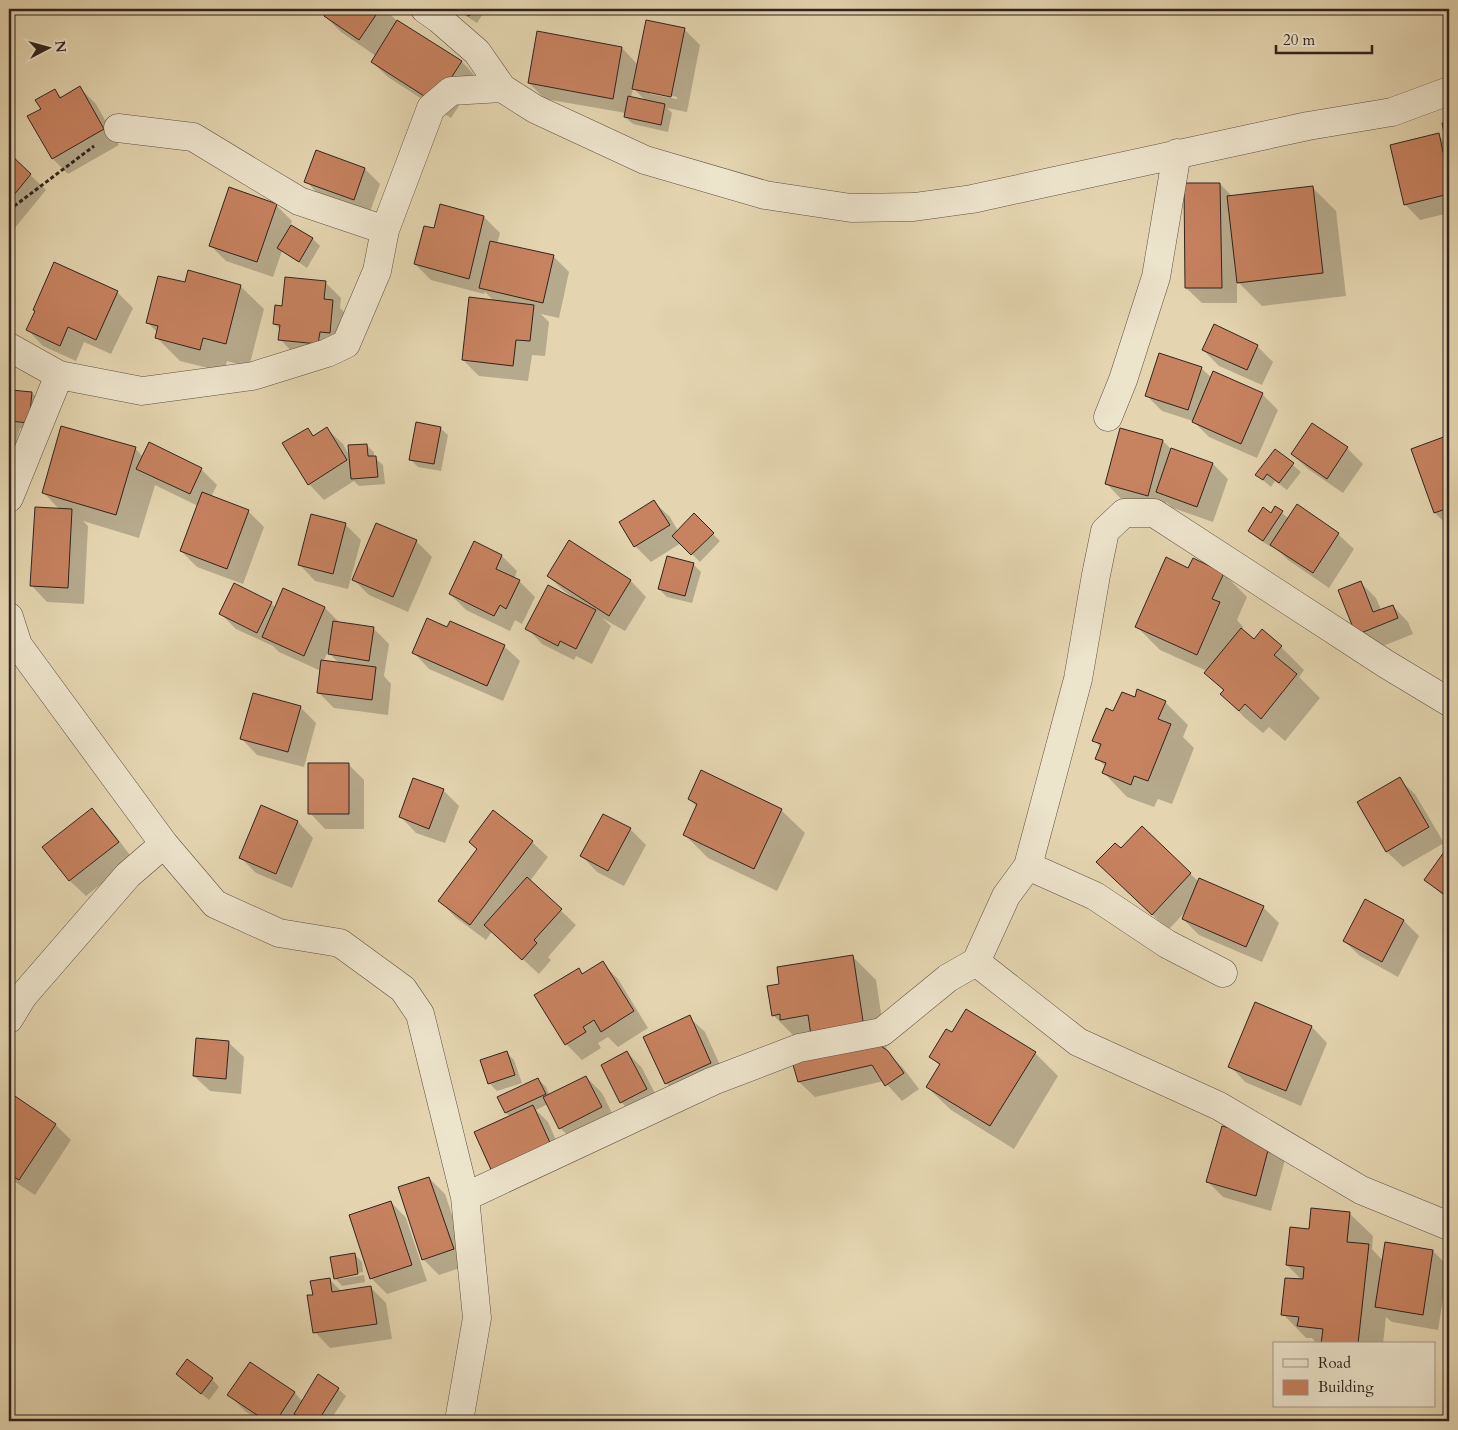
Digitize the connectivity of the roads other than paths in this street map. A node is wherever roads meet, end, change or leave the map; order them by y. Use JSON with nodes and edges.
{"nodes":[{"id":1,"x":424,"y":9,"type":"edge"},
{"id":2,"x":502,"y":88,"type":"junction"},
{"id":3,"x":1449,"y":91,"type":"edge"},
{"id":4,"x":118,"y":128,"type":"road end"},
{"id":5,"x":1178,"y":153,"type":"junction"},
{"id":6,"x":385,"y":230,"type":"junction"},
{"id":7,"x":9,"y":347,"type":"edge"},
{"id":8,"x":59,"y":375,"type":"junction"},
{"id":9,"x":1108,"y":417,"type":"dead end"},
{"id":10,"x":9,"y":498,"type":"edge"},
{"id":11,"x":9,"y":617,"type":"edge"},
{"id":12,"x":1449,"y":702,"type":"edge"},
{"id":13,"x":164,"y":844,"type":"junction"},
{"id":14,"x":1028,"y":866,"type":"junction"},
{"id":15,"x":976,"y":962,"type":"junction"},
{"id":16,"x":1223,"y":973,"type":"dead end"},
{"id":17,"x":9,"y":1019,"type":"edge"},
{"id":18,"x":465,"y":1197,"type":"junction"},
{"id":19,"x":1449,"y":1226,"type":"edge"},
{"id":20,"x":460,"y":1421,"type":"edge"}],
"edges":[{"from":1,"to":2,"type":"street"},
{"from":2,"to":5,"type":"street"},
{"from":2,"to":6,"type":"street"},
{"from":3,"to":5,"type":"street"},
{"from":4,"to":6,"type":"street"},
{"from":5,"to":9,"type":"street"},
{"from":6,"to":8,"type":"street"},
{"from":7,"to":8,"type":"street"},
{"from":8,"to":10,"type":"street"},
{"from":11,"to":13,"type":"street"},
{"from":12,"to":14,"type":"street"},
{"from":13,"to":17,"type":"street"},
{"from":13,"to":18,"type":"street"},
{"from":14,"to":15,"type":"street"},
{"from":14,"to":16,"type":"street"},
{"from":15,"to":18,"type":"street"},
{"from":15,"to":19,"type":"street"},
{"from":18,"to":20,"type":"street"}]}
